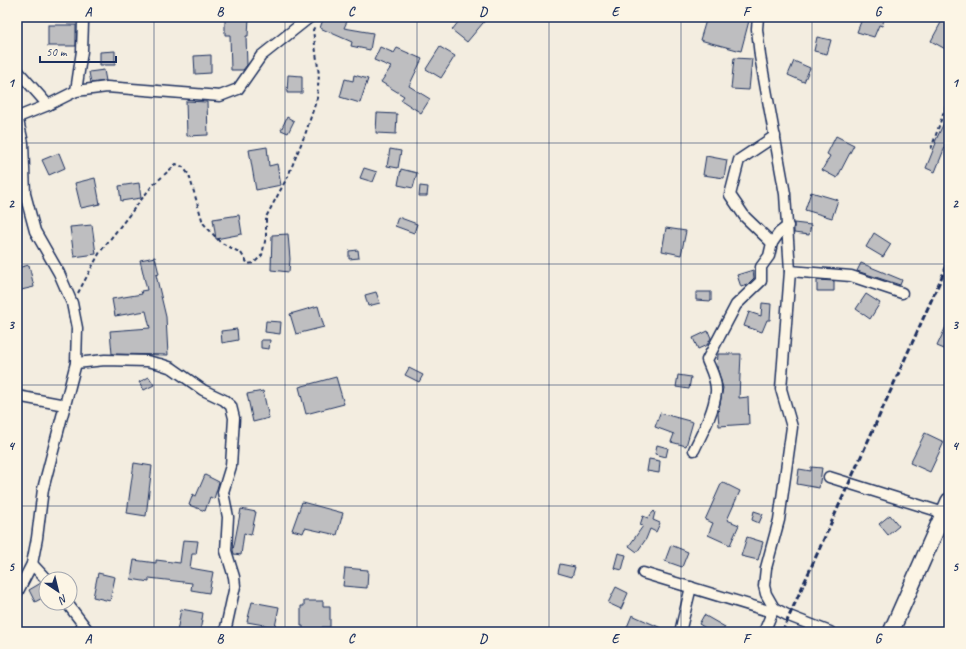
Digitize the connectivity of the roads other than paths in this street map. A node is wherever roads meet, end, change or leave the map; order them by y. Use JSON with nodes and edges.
{"nodes":[{"id":1,"x":85,"y":17,"type":"edge"},
{"id":2,"x":758,"y":17,"type":"edge"},
{"id":3,"x":313,"y":20,"type":"edge"},
{"id":4,"x":17,"y":70,"type":"edge"},
{"id":5,"x":76,"y":91,"type":"junction"},
{"id":6,"x":48,"y":105,"type":"junction"},
{"id":7,"x":17,"y":116,"type":"edge"},
{"id":8,"x":775,"y":136,"type":"junction"},
{"id":9,"x":788,"y":226,"type":"junction"},
{"id":10,"x":772,"y":243,"type":"junction"},
{"id":11,"x":790,"y":271,"type":"junction"},
{"id":12,"x":902,"y":293,"type":"dead end"},
{"id":13,"x":76,"y":362,"type":"junction"},
{"id":14,"x":17,"y":396,"type":"edge"},
{"id":15,"x":65,"y":405,"type":"junction"},
{"id":16,"x":694,"y":450,"type":"dead end"},
{"id":17,"x":829,"y":477,"type":"dead end"},
{"id":18,"x":946,"y":507,"type":"edge"},
{"id":19,"x":32,"y":564,"type":"junction"},
{"id":20,"x":39,"y":571,"type":"edge"},
{"id":21,"x":643,"y":573,"type":"dead end"},
{"id":22,"x":691,"y":587,"type":"junction"},
{"id":23,"x":17,"y":593,"type":"edge"},
{"id":24,"x":773,"y":610,"type":"junction"},
{"id":25,"x":72,"y":611,"type":"edge"},
{"id":26,"x":89,"y":632,"type":"edge"},
{"id":27,"x":226,"y":632,"type":"edge"},
{"id":28,"x":680,"y":632,"type":"edge"},
{"id":29,"x":764,"y":632,"type":"edge"},
{"id":30,"x":830,"y":632,"type":"edge"},
{"id":31,"x":891,"y":632,"type":"edge"}],
"edges":[{"from":1,"to":5,"type":"street"},
{"from":2,"to":8,"type":"street"},
{"from":3,"to":5,"type":"street"},
{"from":4,"to":6,"type":"street"},
{"from":5,"to":6,"type":"street"},
{"from":6,"to":7,"type":"street"},
{"from":7,"to":13,"type":"street"},
{"from":8,"to":9,"type":"street"},
{"from":8,"to":10,"type":"street"},
{"from":9,"to":10,"type":"street"},
{"from":9,"to":11,"type":"street"},
{"from":10,"to":16,"type":"street"},
{"from":11,"to":12,"type":"street"},
{"from":11,"to":24,"type":"street"},
{"from":13,"to":15,"type":"street"},
{"from":13,"to":27,"type":"street"},
{"from":14,"to":15,"type":"street"},
{"from":15,"to":19,"type":"street"},
{"from":17,"to":18,"type":"street"},
{"from":18,"to":31,"type":"main road"},
{"from":19,"to":20,"type":"street"},
{"from":19,"to":23,"type":"street"},
{"from":21,"to":22,"type":"street"},
{"from":22,"to":24,"type":"street"},
{"from":22,"to":28,"type":"street"},
{"from":24,"to":29,"type":"street"},
{"from":24,"to":30,"type":"street"},
{"from":25,"to":26,"type":"street"}]}
